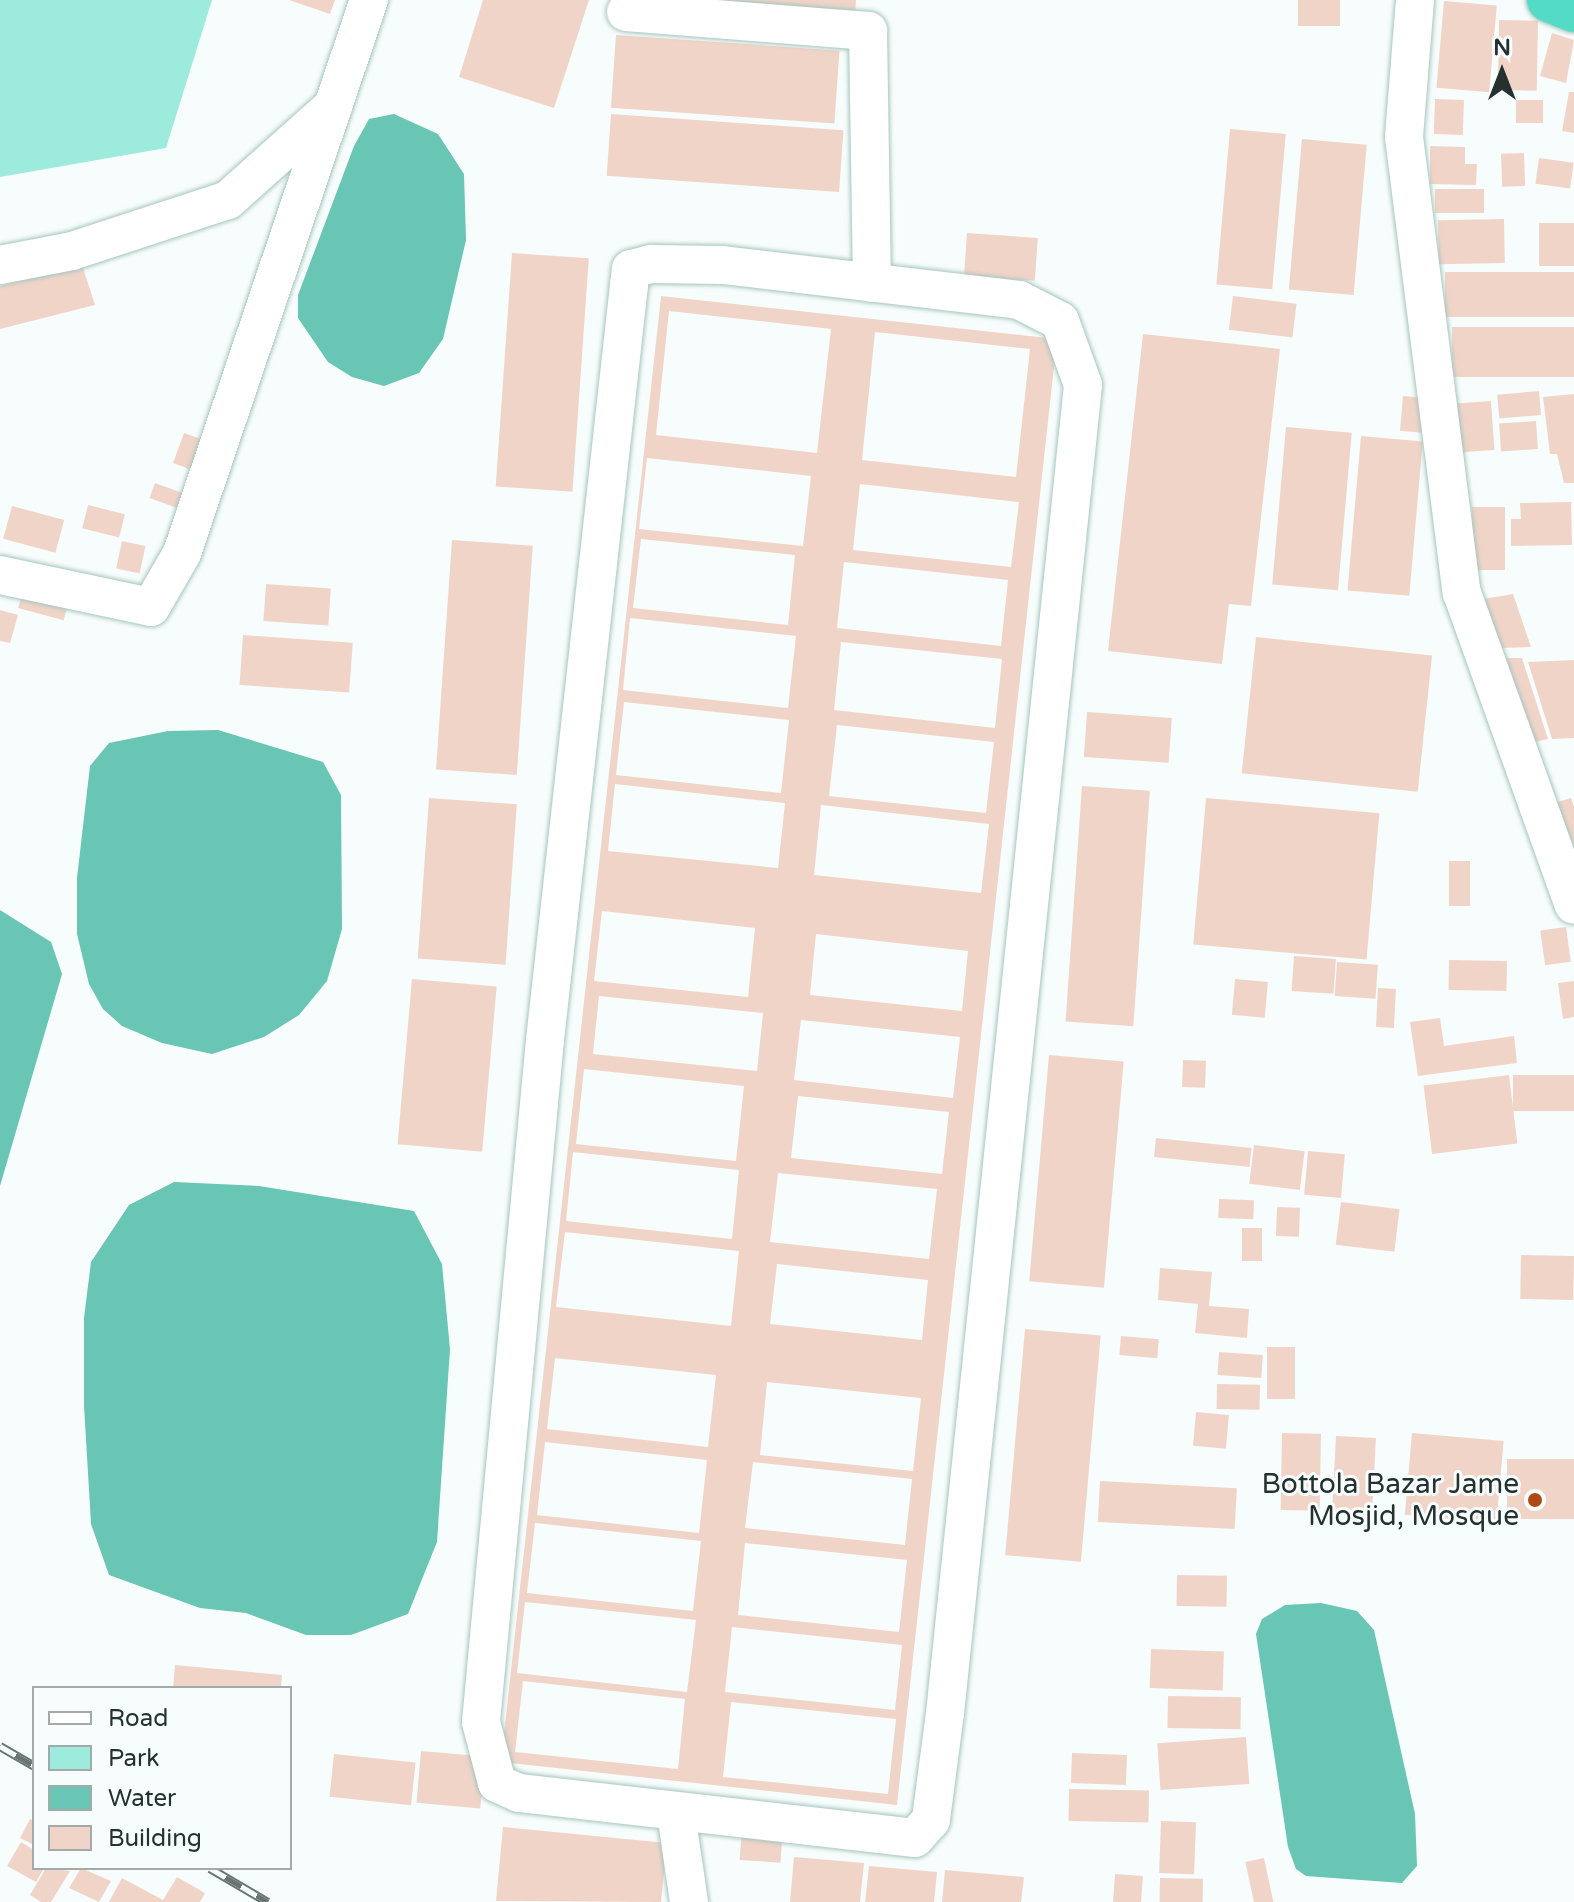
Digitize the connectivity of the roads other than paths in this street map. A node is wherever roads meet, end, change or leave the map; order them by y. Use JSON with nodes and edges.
{"nodes":[{"id":1,"x":369,"y":0,"type":"edge"},
{"id":2,"x":1415,"y":0,"type":"edge"},
{"id":3,"x":1549,"y":0,"type":"edge"},
{"id":4,"x":1574,"y":10,"type":"edge"},
{"id":5,"x":626,"y":12,"type":"dead end"},
{"id":6,"x":335,"y":104,"type":"junction"},
{"id":7,"x":0,"y":265,"type":"edge"},
{"id":8,"x":872,"y":283,"type":"junction"},
{"id":9,"x":0,"y":575,"type":"edge"},
{"id":10,"x":1574,"y":905,"type":"edge"},
{"id":11,"x":676,"y":1813,"type":"junction"},
{"id":12,"x":689,"y":1902,"type":"edge"}],
"edges":[{"from":1,"to":6,"type":"street"},
{"from":2,"to":10,"type":"street"},
{"from":3,"to":4,"type":"highway"},
{"from":5,"to":8,"type":"street"},
{"from":6,"to":7,"type":"street"},
{"from":6,"to":9,"type":"street"},
{"from":8,"to":11,"type":"street"},
{"from":8,"to":11,"type":"street"},
{"from":11,"to":12,"type":"street"}]}
